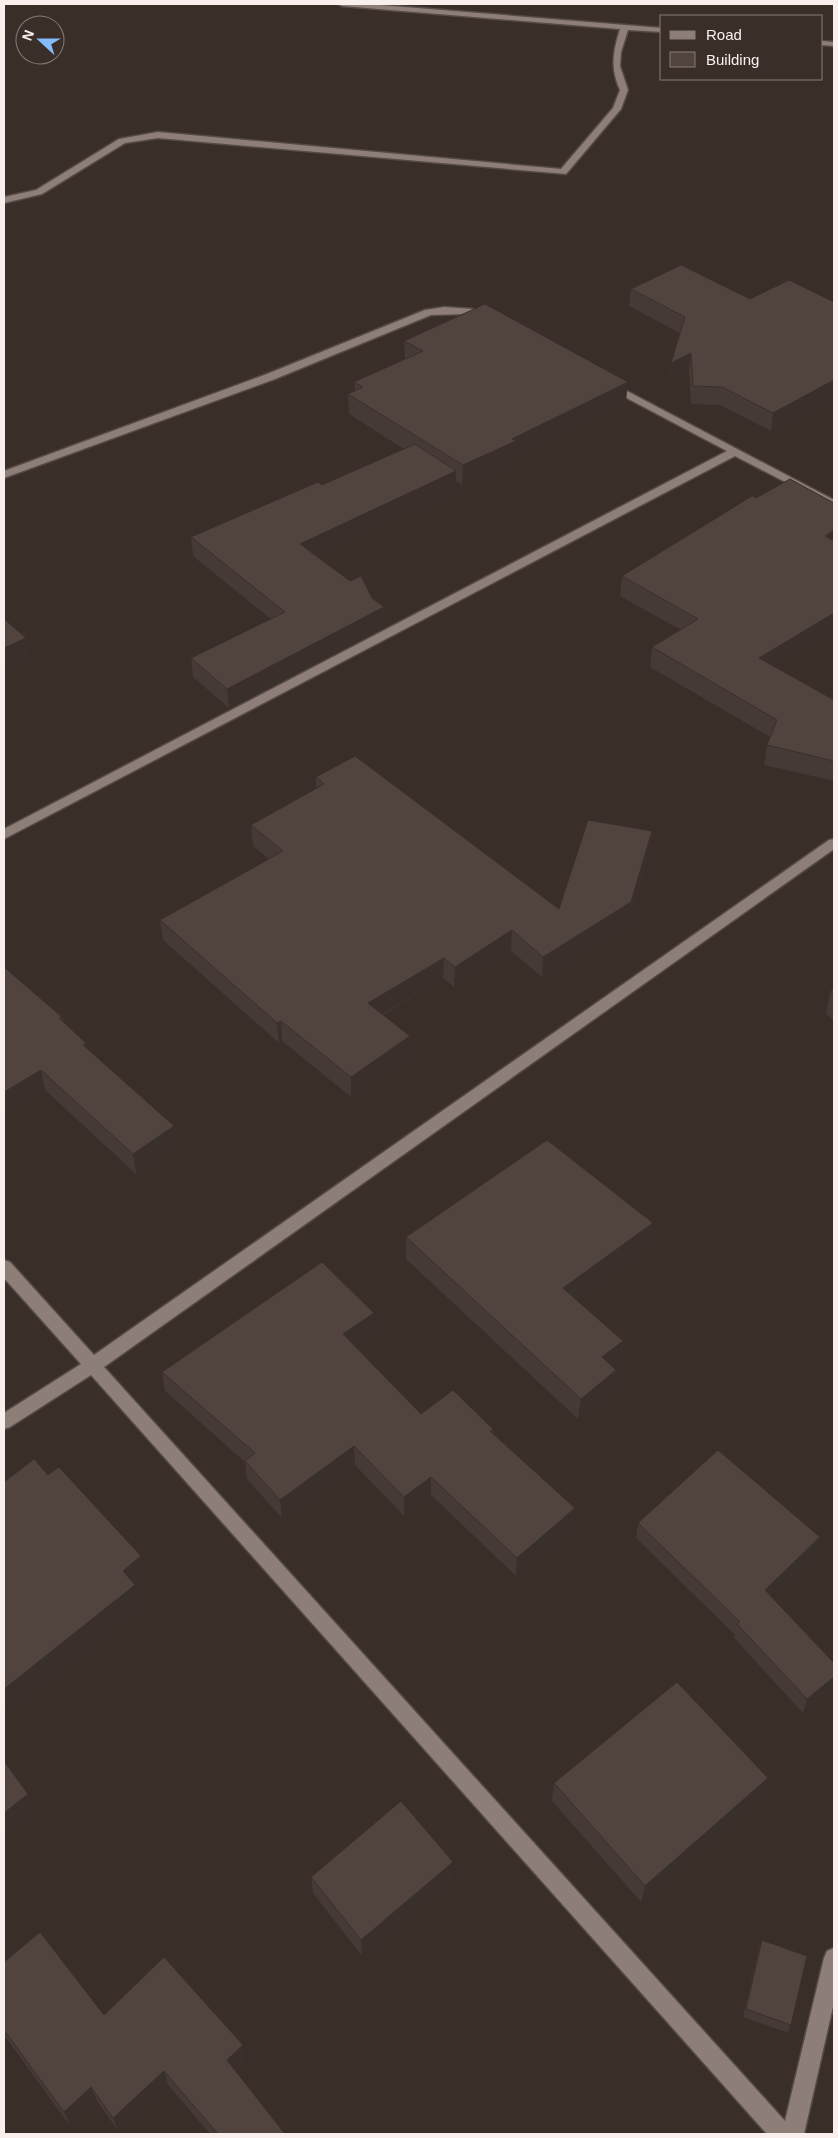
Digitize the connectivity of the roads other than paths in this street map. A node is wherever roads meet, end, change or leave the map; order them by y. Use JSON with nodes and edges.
{"nodes":[{"id":1,"x":342,"y":4,"type":"edge"},
{"id":2,"x":468,"y":4,"type":"edge"},
{"id":3,"x":464,"y":14,"type":"junction"},
{"id":4,"x":625,"y":28,"type":"junction"},
{"id":5,"x":660,"y":30,"type":"edge"},
{"id":6,"x":4,"y":200,"type":"edge"},
{"id":7,"x":499,"y":324,"type":"edge"},
{"id":8,"x":594,"y":376,"type":"edge"},
{"id":9,"x":734,"y":452,"type":"junction"},
{"id":10,"x":4,"y":475,"type":"edge"},
{"id":11,"x":834,"y":504,"type":"edge"},
{"id":12,"x":4,"y":835,"type":"edge"},
{"id":13,"x":834,"y":844,"type":"edge"},
{"id":14,"x":4,"y":1267,"type":"edge"},
{"id":15,"x":92,"y":1364,"type":"junction"},
{"id":16,"x":4,"y":1422,"type":"edge"},
{"id":17,"x":834,"y":1958,"type":"edge"},
{"id":18,"x":782,"y":2134,"type":"edge"},
{"id":19,"x":793,"y":2134,"type":"edge"}],
"edges":[{"from":1,"to":3,"type":"street"},
{"from":2,"to":3,"type":"street"},
{"from":3,"to":4,"type":"street"},
{"from":4,"to":5,"type":"street"},
{"from":4,"to":6,"type":"street"},
{"from":7,"to":10,"type":"street"},
{"from":8,"to":9,"type":"street"},
{"from":9,"to":11,"type":"street"},
{"from":9,"to":12,"type":"street"},
{"from":13,"to":15,"type":"street"},
{"from":14,"to":15,"type":"street"},
{"from":15,"to":16,"type":"street"},
{"from":15,"to":18,"type":"street"},
{"from":17,"to":19,"type":"street"}]}
